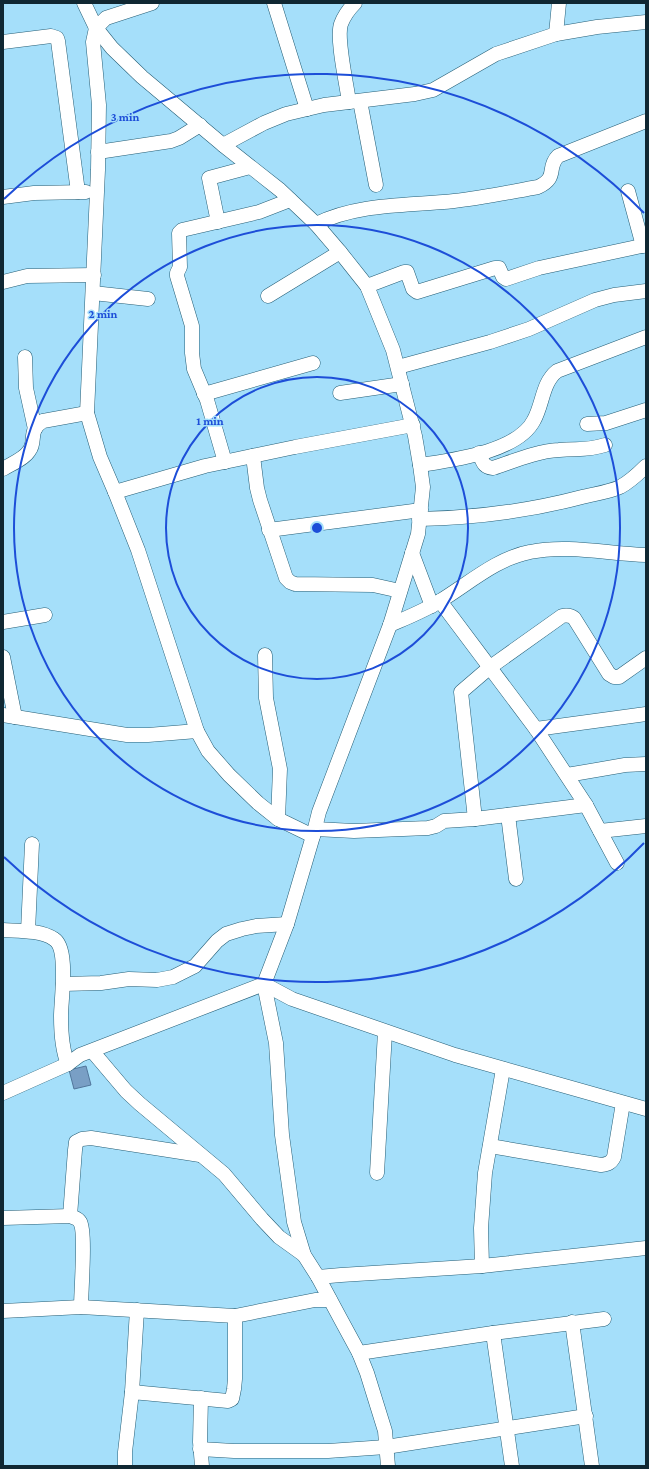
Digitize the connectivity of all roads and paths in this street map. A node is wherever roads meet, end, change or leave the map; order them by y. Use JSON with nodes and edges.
{"nodes":[{"id":1,"x":84,"y":3,"type":"edge"},
{"id":2,"x":152,"y":3,"type":"edge"},
{"id":3,"x":274,"y":3,"type":"edge"},
{"id":4,"x":355,"y":3,"type":"edge"},
{"id":5,"x":559,"y":3,"type":"edge"},
{"id":6,"x":646,"y":22,"type":"edge"},
{"id":7,"x":96,"y":28,"type":"junction"},
{"id":8,"x":556,"y":34,"type":"junction"},
{"id":9,"x":3,"y":42,"type":"edge"},
{"id":10,"x":355,"y":102,"type":"junction"},
{"id":11,"x":307,"y":109,"type":"junction"},
{"id":12,"x":646,"y":121,"type":"edge"},
{"id":13,"x":200,"y":125,"type":"junction"},
{"id":14,"x":223,"y":145,"type":"junction"},
{"id":15,"x":98,"y":152,"type":"junction"},
{"id":16,"x":250,"y":167,"type":"junction"},
{"id":17,"x":376,"y":185,"type":"dead end"},
{"id":18,"x":628,"y":191,"type":"dead end"},
{"id":19,"x":78,"y":192,"type":"junction"},
{"id":20,"x":97,"y":192,"type":"junction"},
{"id":21,"x":3,"y":197,"type":"edge"},
{"id":22,"x":290,"y":200,"type":"junction"},
{"id":23,"x":218,"y":222,"type":"junction"},
{"id":24,"x":316,"y":224,"type":"junction"},
{"id":25,"x":644,"y":245,"type":"edge"},
{"id":26,"x":340,"y":252,"type":"junction"},
{"id":27,"x":94,"y":275,"type":"junction"},
{"id":28,"x":3,"y":282,"type":"edge"},
{"id":29,"x":367,"y":286,"type":"junction"},
{"id":30,"x":646,"y":291,"type":"edge"},
{"id":31,"x":93,"y":293,"type":"junction"},
{"id":32,"x":268,"y":296,"type":"dead end"},
{"id":33,"x":148,"y":299,"type":"dead end"},
{"id":34,"x":646,"y":337,"type":"edge"},
{"id":35,"x":25,"y":357,"type":"dead end"},
{"id":36,"x":313,"y":363,"type":"dead end"},
{"id":37,"x":398,"y":367,"type":"junction"},
{"id":38,"x":402,"y":384,"type":"junction"},
{"id":39,"x":340,"y":393,"type":"dead end"},
{"id":40,"x":204,"y":394,"type":"junction"},
{"id":41,"x":646,"y":410,"type":"edge"},
{"id":42,"x":88,"y":413,"type":"junction"},
{"id":43,"x":587,"y":424,"type":"dead end"},
{"id":44,"x":413,"y":425,"type":"junction"},
{"id":45,"x":35,"y":429,"type":"junction"},
{"id":46,"x":605,"y":445,"type":"dead end"},
{"id":47,"x":480,"y":453,"type":"junction"},
{"id":48,"x":253,"y":456,"type":"junction"},
{"id":49,"x":225,"y":462,"type":"junction"},
{"id":50,"x":420,"y":465,"type":"junction"},
{"id":51,"x":646,"y":466,"type":"edge"},
{"id":52,"x":3,"y":469,"type":"edge"},
{"id":53,"x":115,"y":492,"type":"junction"},
{"id":54,"x":420,"y":515,"type":"junction"},
{"id":55,"x":269,"y":530,"type":"junction"},
{"id":56,"x":412,"y":553,"type":"junction"},
{"id":57,"x":646,"y":555,"type":"edge"},
{"id":58,"x":400,"y":591,"type":"junction"},
{"id":59,"x":436,"y":604,"type":"junction"},
{"id":60,"x":45,"y":615,"type":"dead end"},
{"id":61,"x":3,"y":622,"type":"edge"},
{"id":62,"x":390,"y":625,"type":"junction"},
{"id":63,"x":265,"y":655,"type":"dead end"},
{"id":64,"x":3,"y":657,"type":"edge"},
{"id":65,"x":646,"y":658,"type":"edge"},
{"id":66,"x":489,"y":668,"type":"junction"},
{"id":67,"x":646,"y":714,"type":"edge"},
{"id":68,"x":9,"y":716,"type":"edge"},
{"id":69,"x":536,"y":729,"type":"junction"},
{"id":70,"x":197,"y":731,"type":"junction"},
{"id":71,"x":646,"y":764,"type":"edge"},
{"id":72,"x":567,"y":775,"type":"junction"},
{"id":73,"x":586,"y":805,"type":"junction"},
{"id":74,"x":508,"y":815,"type":"junction"},
{"id":75,"x":278,"y":819,"type":"junction"},
{"id":76,"x":475,"y":819,"type":"junction"},
{"id":77,"x":646,"y":826,"type":"edge"},
{"id":78,"x":600,"y":831,"type":"junction"},
{"id":79,"x":314,"y":833,"type":"junction"},
{"id":80,"x":32,"y":844,"type":"dead end"},
{"id":81,"x":617,"y":863,"type":"dead end"},
{"id":82,"x":516,"y":879,"type":"dead end"},
{"id":83,"x":287,"y":924,"type":"junction"},
{"id":84,"x":3,"y":930,"type":"edge"},
{"id":85,"x":28,"y":931,"type":"junction"},
{"id":86,"x":63,"y":984,"type":"junction"},
{"id":87,"x":264,"y":984,"type":"junction"},
{"id":88,"x":385,"y":1032,"type":"junction"},
{"id":89,"x":86,"y":1054,"type":"junction"},
{"id":90,"x":66,"y":1060,"type":"junction"},
{"id":91,"x":503,"y":1069,"type":"junction"},
{"id":92,"x":3,"y":1082,"type":"edge"},
{"id":93,"x":3,"y":1093,"type":"edge"},
{"id":94,"x":623,"y":1103,"type":"junction"},
{"id":95,"x":646,"y":1109,"type":"edge"},
{"id":96,"x":490,"y":1146,"type":"junction"},
{"id":97,"x":201,"y":1155,"type":"junction"},
{"id":98,"x":377,"y":1173,"type":"dead end"},
{"id":99,"x":70,"y":1216,"type":"junction"},
{"id":100,"x":3,"y":1218,"type":"edge"},
{"id":101,"x":646,"y":1248,"type":"edge"},
{"id":102,"x":304,"y":1255,"type":"junction"},
{"id":103,"x":482,"y":1266,"type":"junction"},
{"id":104,"x":318,"y":1277,"type":"junction"},
{"id":105,"x":330,"y":1300,"type":"junction"},
{"id":106,"x":81,"y":1307,"type":"junction"},
{"id":107,"x":137,"y":1310,"type":"junction"},
{"id":108,"x":3,"y":1311,"type":"edge"},
{"id":109,"x":235,"y":1316,"type":"junction"},
{"id":110,"x":604,"y":1319,"type":"dead end"},
{"id":111,"x":572,"y":1322,"type":"junction"},
{"id":112,"x":493,"y":1333,"type":"junction"},
{"id":113,"x":359,"y":1353,"type":"junction"},
{"id":114,"x":132,"y":1392,"type":"junction"},
{"id":115,"x":201,"y":1398,"type":"junction"},
{"id":116,"x":586,"y":1416,"type":"junction"},
{"id":117,"x":506,"y":1429,"type":"junction"},
{"id":118,"x":386,"y":1447,"type":"junction"},
{"id":119,"x":200,"y":1449,"type":"junction"},
{"id":120,"x":126,"y":1466,"type":"edge"},
{"id":121,"x":202,"y":1466,"type":"edge"},
{"id":122,"x":388,"y":1466,"type":"edge"},
{"id":123,"x":512,"y":1466,"type":"edge"},
{"id":124,"x":592,"y":1466,"type":"edge"}],
"edges":[{"from":1,"to":7,"type":"street"},
{"from":2,"to":7,"type":"street"},
{"from":3,"to":11,"type":"street"},
{"from":4,"to":10,"type":"street"},
{"from":5,"to":8,"type":"street"},
{"from":6,"to":8,"type":"street"},
{"from":7,"to":13,"type":"street"},
{"from":7,"to":15,"type":"street"},
{"from":8,"to":10,"type":"street"},
{"from":9,"to":19,"type":"street"},
{"from":10,"to":11,"type":"street"},
{"from":10,"to":17,"type":"street"},
{"from":11,"to":14,"type":"street"},
{"from":12,"to":24,"type":"street"},
{"from":13,"to":14,"type":"street"},
{"from":13,"to":15,"type":"street"},
{"from":14,"to":16,"type":"street"},
{"from":15,"to":20,"type":"street"},
{"from":16,"to":22,"type":"street"},
{"from":16,"to":23,"type":"street"},
{"from":18,"to":25,"type":"street"},
{"from":19,"to":20,"type":"street"},
{"from":19,"to":21,"type":"street"},
{"from":20,"to":27,"type":"street"},
{"from":22,"to":23,"type":"street"},
{"from":22,"to":24,"type":"street"},
{"from":23,"to":40,"type":"street"},
{"from":24,"to":26,"type":"street"},
{"from":25,"to":29,"type":"street"},
{"from":26,"to":29,"type":"street"},
{"from":26,"to":32,"type":"street"},
{"from":27,"to":28,"type":"street"},
{"from":27,"to":31,"type":"street"},
{"from":29,"to":37,"type":"street"},
{"from":30,"to":37,"type":"street"},
{"from":31,"to":33,"type":"street"},
{"from":31,"to":42,"type":"street"},
{"from":34,"to":47,"type":"street"},
{"from":35,"to":45,"type":"street"},
{"from":36,"to":40,"type":"street"},
{"from":37,"to":38,"type":"street"},
{"from":38,"to":39,"type":"street"},
{"from":38,"to":44,"type":"street"},
{"from":40,"to":49,"type":"street"},
{"from":41,"to":43,"type":"street"},
{"from":42,"to":45,"type":"street"},
{"from":42,"to":53,"type":"street"},
{"from":44,"to":48,"type":"street"},
{"from":44,"to":50,"type":"street"},
{"from":45,"to":52,"type":"street"},
{"from":46,"to":47,"type":"street"},
{"from":47,"to":50,"type":"street"},
{"from":48,"to":49,"type":"street"},
{"from":48,"to":55,"type":"street"},
{"from":49,"to":53,"type":"street"},
{"from":50,"to":54,"type":"street"},
{"from":51,"to":54,"type":"street"},
{"from":53,"to":70,"type":"street"},
{"from":54,"to":55,"type":"street"},
{"from":54,"to":56,"type":"street"},
{"from":55,"to":58,"type":"street"},
{"from":56,"to":58,"type":"street"},
{"from":56,"to":59,"type":"street"},
{"from":57,"to":59,"type":"street"},
{"from":58,"to":62,"type":"street"},
{"from":59,"to":62,"type":"street"},
{"from":59,"to":66,"type":"street"},
{"from":60,"to":61,"type":"street"},
{"from":62,"to":79,"type":"street"},
{"from":63,"to":75,"type":"street"},
{"from":64,"to":68,"type":"street"},
{"from":65,"to":66,"type":"street"},
{"from":66,"to":69,"type":"street"},
{"from":66,"to":76,"type":"street"},
{"from":67,"to":69,"type":"street"},
{"from":68,"to":70,"type":"street"},
{"from":69,"to":72,"type":"street"},
{"from":70,"to":75,"type":"street"},
{"from":71,"to":72,"type":"street"},
{"from":72,"to":73,"type":"street"},
{"from":73,"to":74,"type":"street"},
{"from":73,"to":78,"type":"street"},
{"from":74,"to":76,"type":"street"},
{"from":74,"to":82,"type":"street"},
{"from":75,"to":79,"type":"street"},
{"from":76,"to":79,"type":"street"},
{"from":77,"to":78,"type":"street"},
{"from":78,"to":81,"type":"street"},
{"from":79,"to":83,"type":"street"},
{"from":80,"to":85,"type":"street"},
{"from":83,"to":86,"type":"street"},
{"from":83,"to":87,"type":"street"},
{"from":84,"to":85,"type":"street"},
{"from":85,"to":86,"type":"street"},
{"from":86,"to":90,"type":"street"},
{"from":87,"to":88,"type":"street"},
{"from":87,"to":89,"type":"street"},
{"from":87,"to":102,"type":"street"},
{"from":88,"to":91,"type":"street"},
{"from":88,"to":98,"type":"street"},
{"from":89,"to":90,"type":"street"},
{"from":89,"to":97,"type":"street"},
{"from":90,"to":92,"type":"street"},
{"from":90,"to":93,"type":"street"},
{"from":91,"to":94,"type":"street"},
{"from":91,"to":96,"type":"street"},
{"from":94,"to":95,"type":"street"},
{"from":94,"to":96,"type":"street"},
{"from":96,"to":103,"type":"street"},
{"from":97,"to":99,"type":"street"},
{"from":97,"to":102,"type":"street"},
{"from":99,"to":100,"type":"street"},
{"from":99,"to":106,"type":"street"},
{"from":101,"to":103,"type":"street"},
{"from":102,"to":104,"type":"street"},
{"from":103,"to":104,"type":"street"},
{"from":104,"to":105,"type":"street"},
{"from":105,"to":109,"type":"street"},
{"from":105,"to":113,"type":"street"},
{"from":106,"to":107,"type":"street"},
{"from":106,"to":108,"type":"street"},
{"from":107,"to":109,"type":"street"},
{"from":107,"to":114,"type":"street"},
{"from":109,"to":115,"type":"street"},
{"from":110,"to":111,"type":"street"},
{"from":111,"to":112,"type":"street"},
{"from":111,"to":116,"type":"street"},
{"from":112,"to":113,"type":"street"},
{"from":112,"to":117,"type":"street"},
{"from":113,"to":118,"type":"street"},
{"from":114,"to":115,"type":"street"},
{"from":114,"to":120,"type":"street"},
{"from":115,"to":119,"type":"street"},
{"from":116,"to":117,"type":"street"},
{"from":116,"to":124,"type":"street"},
{"from":117,"to":118,"type":"street"},
{"from":117,"to":123,"type":"street"},
{"from":118,"to":119,"type":"street"},
{"from":118,"to":122,"type":"street"},
{"from":119,"to":121,"type":"street"}]}
